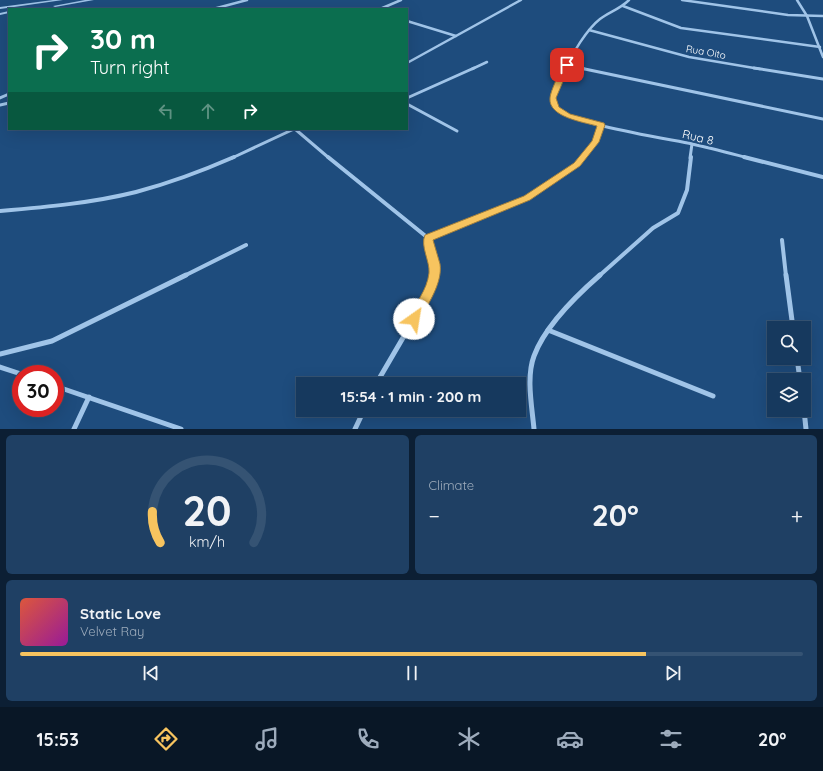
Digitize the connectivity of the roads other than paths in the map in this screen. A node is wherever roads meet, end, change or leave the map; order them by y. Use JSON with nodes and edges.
{"nodes":[{"id":1,"x":61,"y":0,"type":"edge"},
{"id":2,"x":92,"y":0,"type":"edge"},
{"id":3,"x":247,"y":0,"type":"edge"},
{"id":4,"x":401,"y":0,"type":"edge"},
{"id":5,"x":521,"y":0,"type":"edge"},
{"id":6,"x":629,"y":0,"type":"edge"},
{"id":7,"x":682,"y":0,"type":"edge"},
{"id":8,"x":797,"y":0,"type":"edge"},
{"id":9,"x":623,"y":6,"type":"junction"},
{"id":10,"x":46,"y":7,"type":"dead end"},
{"id":11,"x":0,"y":8,"type":"edge"},
{"id":12,"x":217,"y":8,"type":"edge"},
{"id":13,"x":382,"y":8,"type":"edge"},
{"id":14,"x":807,"y":16,"type":"junction"},
{"id":15,"x":823,"y":16,"type":"edge"},
{"id":16,"x":408,"y":21,"type":"edge"},
{"id":17,"x":589,"y":30,"type":"junction"},
{"id":18,"x":456,"y":36,"type":"junction"},
{"id":19,"x":820,"y":47,"type":"junction"},
{"id":20,"x":823,"y":57,"type":"edge"},
{"id":21,"x":408,"y":62,"type":"edge"},
{"id":22,"x":487,"y":62,"type":"dead end"},
{"id":23,"x":567,"y":65,"type":"junction"},
{"id":24,"x":823,"y":79,"type":"edge"},
{"id":25,"x":408,"y":98,"type":"edge"},
{"id":26,"x":408,"y":105,"type":"edge"},
{"id":27,"x":823,"y":119,"type":"edge"},
{"id":28,"x":601,"y":125,"type":"junction"},
{"id":29,"x":292,"y":130,"type":"edge"},
{"id":30,"x":295,"y":130,"type":"edge"},
{"id":31,"x":457,"y":131,"type":"dead end"},
{"id":32,"x":692,"y":144,"type":"junction"},
{"id":33,"x":823,"y":177,"type":"edge"},
{"id":34,"x":0,"y":211,"type":"edge"},
{"id":35,"x":428,"y":238,"type":"junction"},
{"id":36,"x":782,"y":240,"type":"dead end"},
{"id":37,"x":246,"y":245,"type":"dead end"},
{"id":38,"x":792,"y":321,"type":"edge"},
{"id":39,"x":548,"y":330,"type":"junction"},
{"id":40,"x":0,"y":354,"type":"edge"},
{"id":41,"x":0,"y":367,"type":"edge"},
{"id":42,"x":12,"y":371,"type":"edge"},
{"id":43,"x":380,"y":377,"type":"edge"},
{"id":44,"x":64,"y":389,"type":"edge"},
{"id":45,"x":713,"y":396,"type":"dead end"},
{"id":46,"x":89,"y":397,"type":"junction"},
{"id":47,"x":361,"y":417,"type":"edge"},
{"id":48,"x":805,"y":417,"type":"edge"},
{"id":49,"x":74,"y":429,"type":"edge"},
{"id":50,"x":181,"y":429,"type":"edge"},
{"id":51,"x":355,"y":429,"type":"edge"},
{"id":52,"x":534,"y":429,"type":"edge"},
{"id":53,"x":806,"y":429,"type":"edge"}],
"edges":[{"from":1,"to":11,"type":"street"},
{"from":2,"to":10,"type":"street"},
{"from":3,"to":12,"type":"street"},
{"from":4,"to":13,"type":"street"},
{"from":5,"to":18,"type":"street"},
{"from":6,"to":9,"type":"street"},
{"from":7,"to":14,"type":"street"},
{"from":8,"to":14,"type":"street"},
{"from":9,"to":17,"type":"street"},
{"from":9,"to":19,"type":"street"},
{"from":14,"to":15,"type":"street"},
{"from":14,"to":19,"type":"street"},
{"from":16,"to":18,"type":"street"},
{"from":17,"to":23,"type":"street"},
{"from":17,"to":24,"type":"street","name":"Rua Oito"},
{"from":18,"to":21,"type":"street"},
{"from":19,"to":20,"type":"street"},
{"from":22,"to":25,"type":"street"},
{"from":23,"to":27,"type":"street"},
{"from":23,"to":28,"type":"street","name":"Rua 8"},
{"from":26,"to":31,"type":"street"},
{"from":28,"to":32,"type":"street","name":"Rua 8"},
{"from":28,"to":35,"type":"street"},
{"from":29,"to":34,"type":"street"},
{"from":30,"to":35,"type":"street"},
{"from":32,"to":33,"type":"street","name":"Rua 8"},
{"from":32,"to":39,"type":"street"},
{"from":35,"to":43,"type":"street"},
{"from":36,"to":38,"type":"street"},
{"from":37,"to":40,"type":"street"},
{"from":39,"to":45,"type":"street"},
{"from":39,"to":52,"type":"street"},
{"from":41,"to":42,"type":"street"},
{"from":44,"to":46,"type":"street"},
{"from":46,"to":49,"type":"street"},
{"from":46,"to":50,"type":"street"},
{"from":47,"to":51,"type":"street"},
{"from":48,"to":53,"type":"street"}]}
